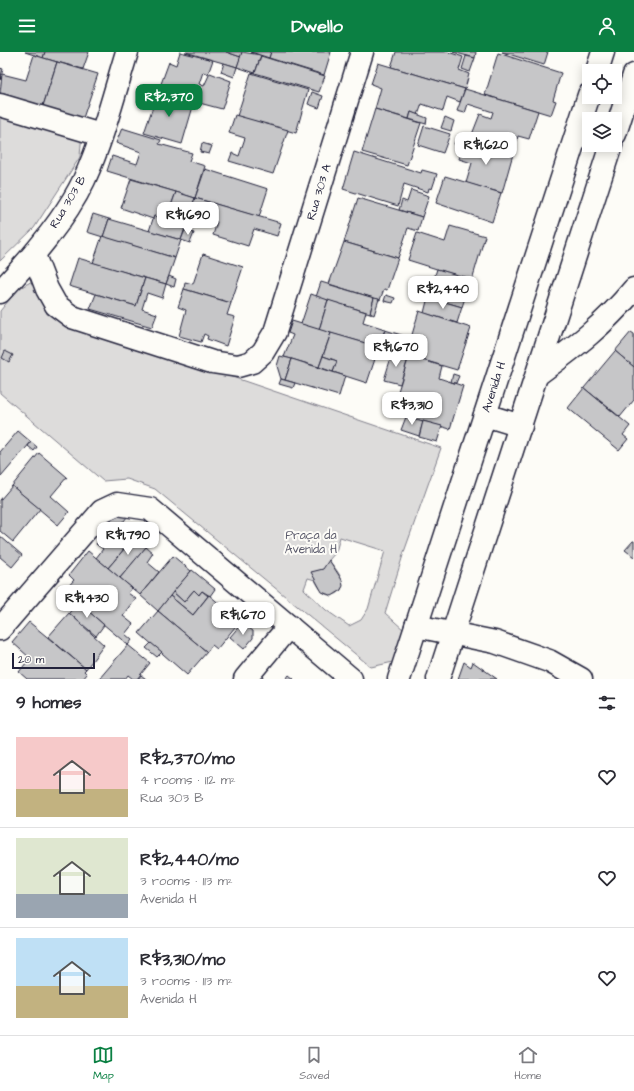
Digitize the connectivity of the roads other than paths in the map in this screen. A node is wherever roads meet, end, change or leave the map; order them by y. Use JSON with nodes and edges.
{"nodes":[{"id":1,"x":127,"y":52,"type":"edge"},
{"id":2,"x":362,"y":52,"type":"edge"},
{"id":3,"x":603,"y":52,"type":"edge"},
{"id":4,"x":599,"y":64,"type":"edge"},
{"id":5,"x":634,"y":75,"type":"edge"},
{"id":6,"x":586,"y":104,"type":"edge"},
{"id":7,"x":0,"y":105,"type":"edge"},
{"id":8,"x":622,"y":112,"type":"edge"},
{"id":9,"x":101,"y":135,"type":"junction"},
{"id":10,"x":609,"y":152,"type":"edge"},
{"id":11,"x":34,"y":255,"type":"junction"},
{"id":12,"x":634,"y":289,"type":"edge"},
{"id":13,"x":0,"y":292,"type":"edge"},
{"id":14,"x":538,"y":374,"type":"junction"},
{"id":15,"x":485,"y":415,"type":"junction"},
{"id":16,"x":521,"y":426,"type":"junction"},
{"id":17,"x":289,"y":626,"type":"junction"},
{"id":18,"x":416,"y":626,"type":"junction"},
{"id":19,"x":0,"y":629,"type":"edge"},
{"id":20,"x":453,"y":634,"type":"junction"},
{"id":21,"x":245,"y":679,"type":"edge"},
{"id":22,"x":351,"y":679,"type":"edge"},
{"id":23,"x":399,"y":679,"type":"edge"},
{"id":24,"x":438,"y":679,"type":"edge"},
{"id":25,"x":581,"y":679,"type":"edge"}],
"edges":[{"from":1,"to":9,"type":"street","name":"Rua 303 B"},
{"from":2,"to":11,"type":"street","name":"Rua 303 A"},
{"from":3,"to":4,"type":"street"},
{"from":5,"to":8,"type":"street"},
{"from":6,"to":15,"type":"street","name":"Avenida H"},
{"from":7,"to":9,"type":"street"},
{"from":9,"to":11,"type":"street","name":"Rua 303 B"},
{"from":10,"to":14,"type":"street"},
{"from":11,"to":13,"type":"street","name":"Rua 303 B"},
{"from":12,"to":14,"type":"street"},
{"from":14,"to":16,"type":"street"},
{"from":15,"to":16,"type":"street"},
{"from":15,"to":18,"type":"street","name":"Avenida H"},
{"from":16,"to":20,"type":"street"},
{"from":17,"to":19,"type":"street"},
{"from":17,"to":21,"type":"street"},
{"from":17,"to":22,"type":"street"},
{"from":18,"to":20,"type":"street"},
{"from":18,"to":23,"type":"street","name":"Avenida H"},
{"from":20,"to":24,"type":"street"},
{"from":20,"to":25,"type":"street"}]}
